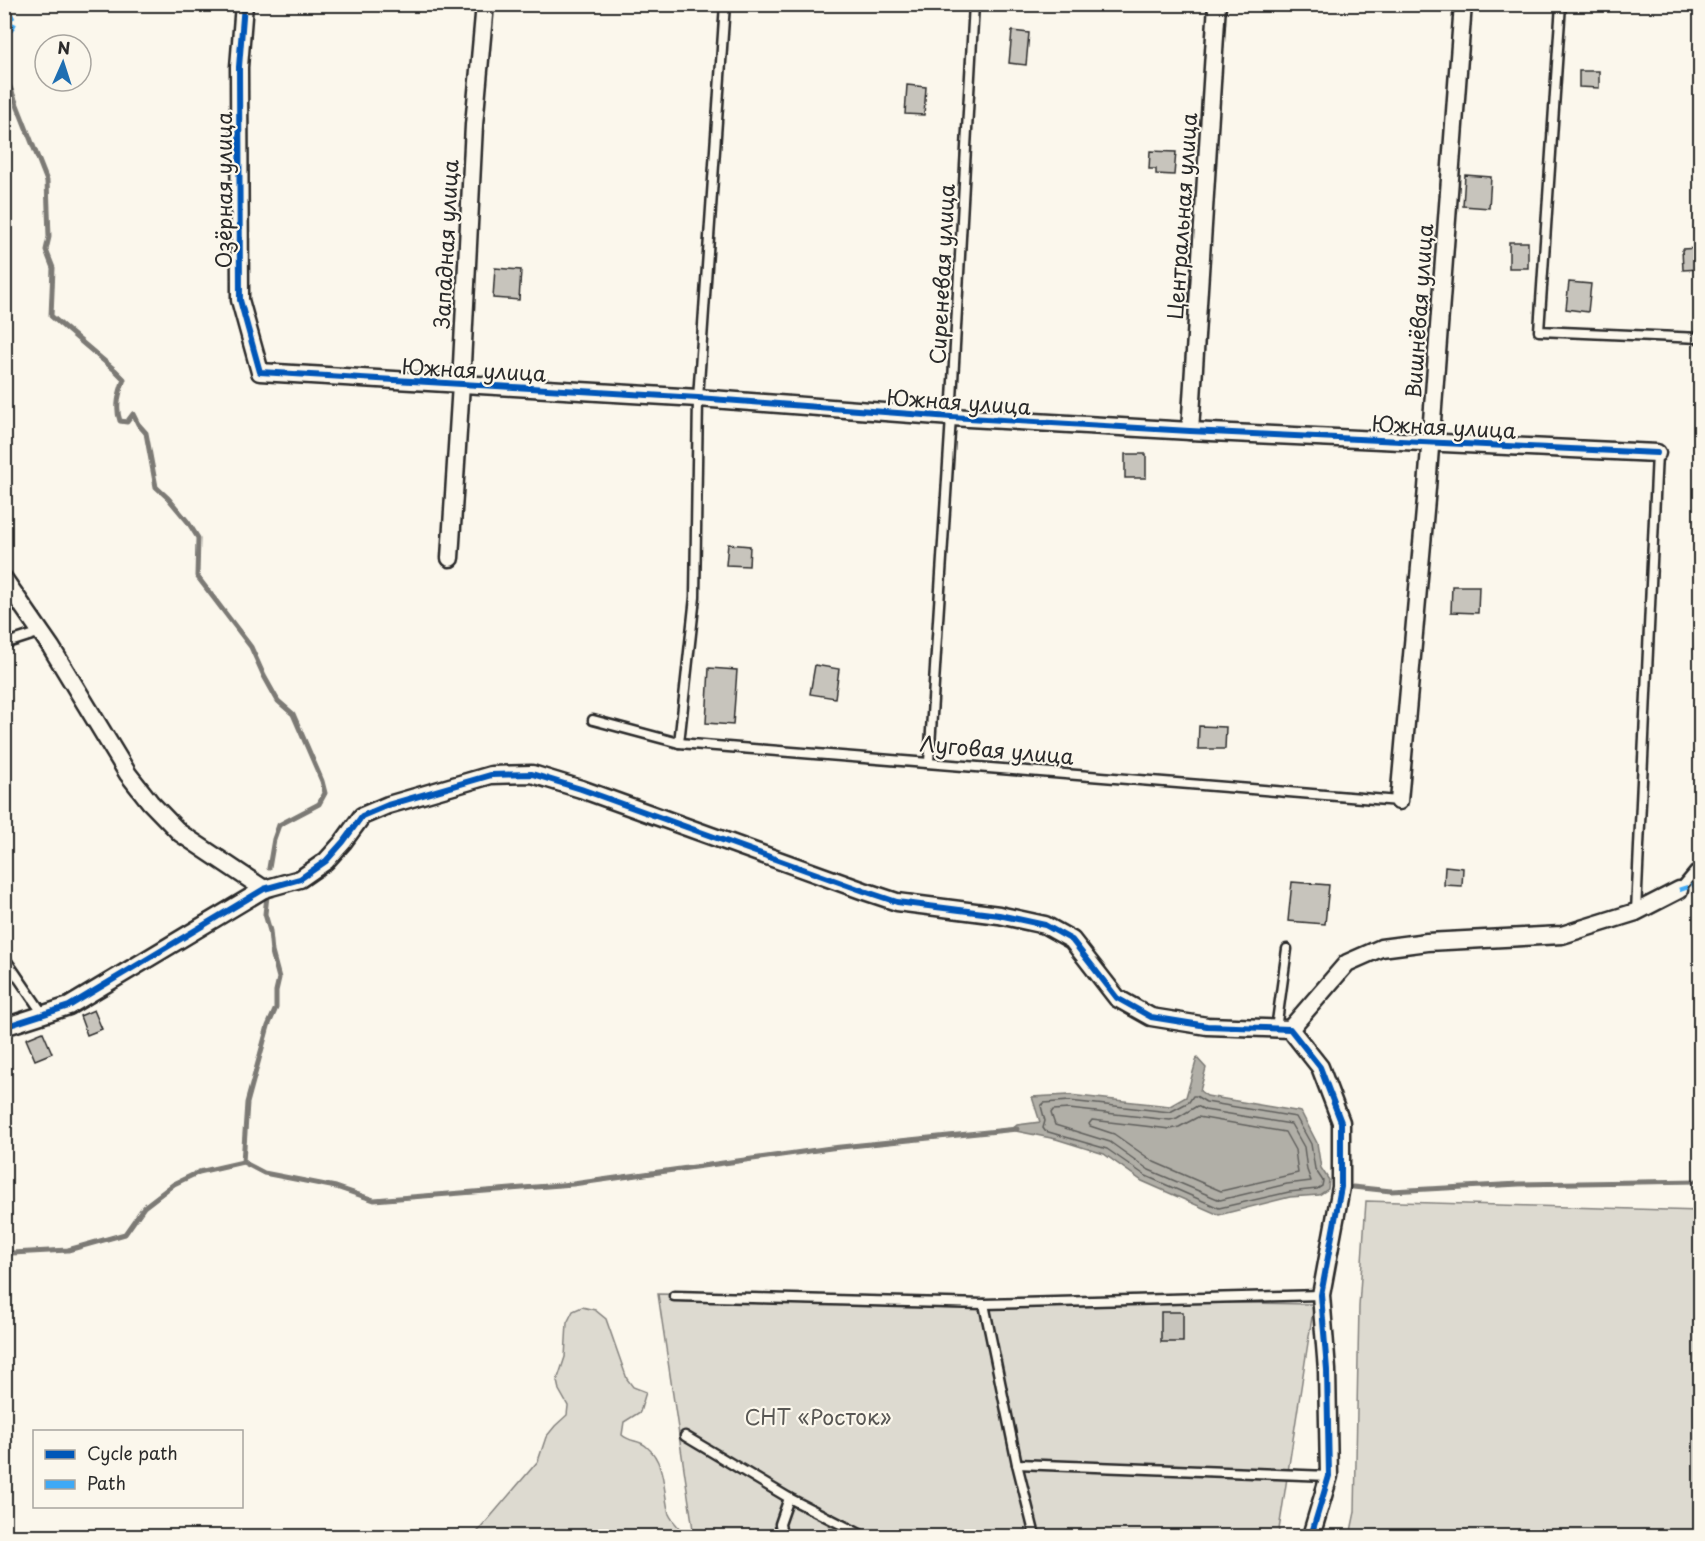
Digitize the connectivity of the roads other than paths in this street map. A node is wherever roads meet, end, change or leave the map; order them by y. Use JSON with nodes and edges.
{"nodes":[{"id":1,"x":244,"y":4,"type":"edge"},
{"id":2,"x":485,"y":4,"type":"edge"},
{"id":3,"x":725,"y":4,"type":"edge"},
{"id":4,"x":974,"y":4,"type":"edge"},
{"id":5,"x":1217,"y":4,"type":"edge"},
{"id":6,"x":1463,"y":4,"type":"edge"},
{"id":7,"x":1561,"y":4,"type":"edge"},
{"id":8,"x":1701,"y":338,"type":"edge"},
{"id":9,"x":261,"y":372,"type":"joint"},
{"id":10,"x":461,"y":384,"type":"junction"},
{"id":11,"x":698,"y":398,"type":"junction"},
{"id":12,"x":951,"y":417,"type":"junction"},
{"id":13,"x":1190,"y":431,"type":"junction"},
{"id":14,"x":1430,"y":442,"type":"junction"},
{"id":15,"x":1657,"y":453,"type":"joint"},
{"id":16,"x":450,"y":558,"type":"dead end"},
{"id":17,"x":4,"y":579,"type":"edge"},
{"id":18,"x":41,"y":632,"type":"junction"},
{"id":19,"x":4,"y":644,"type":"edge"},
{"id":20,"x":593,"y":720,"type":"dead end"},
{"id":21,"x":680,"y":743,"type":"junction"},
{"id":22,"x":929,"y":762,"type":"junction"},
{"id":23,"x":1399,"y":801,"type":"joint"},
{"id":24,"x":1701,"y":865,"type":"edge"},
{"id":25,"x":264,"y":889,"type":"junction"},
{"id":26,"x":1678,"y":890,"type":"joint"},
{"id":27,"x":1636,"y":912,"type":"junction"},
{"id":28,"x":1287,"y":949,"type":"dead end"},
{"id":29,"x":4,"y":957,"type":"edge"},
{"id":30,"x":43,"y":1014,"type":"junction"},
{"id":31,"x":4,"y":1027,"type":"edge"},
{"id":32,"x":1283,"y":1029,"type":"junction"},
{"id":33,"x":1321,"y":1294,"type":"junction"},
{"id":34,"x":674,"y":1296,"type":"dead end"},
{"id":35,"x":984,"y":1304,"type":"junction"},
{"id":36,"x":685,"y":1436,"type":"dead end"},
{"id":37,"x":1017,"y":1464,"type":"junction"},
{"id":38,"x":1329,"y":1476,"type":"junction"},
{"id":39,"x":789,"y":1498,"type":"junction"},
{"id":40,"x":782,"y":1536,"type":"edge"},
{"id":41,"x":864,"y":1536,"type":"edge"},
{"id":42,"x":1035,"y":1536,"type":"edge"},
{"id":43,"x":1311,"y":1536,"type":"edge"}],
"edges":[{"from":1,"to":9,"type":"street","name":"Озёрная улица"},
{"from":2,"to":10,"type":"street","name":"Западная улица"},
{"from":3,"to":11,"type":"lane"},
{"from":4,"to":12,"type":"lane","name":"Сиреневая улица"},
{"from":5,"to":13,"type":"street","name":"Центральная улица"},
{"from":6,"to":14,"type":"street","name":"Вишнёвая улица"},
{"from":7,"to":8,"type":"lane"},
{"from":9,"to":10,"type":"street","name":"Южная улица"},
{"from":10,"to":11,"type":"street","name":"Южная улица"},
{"from":10,"to":16,"type":"street","name":"Западная улица"},
{"from":11,"to":12,"type":"street","name":"Южная улица"},
{"from":11,"to":21,"type":"lane"},
{"from":12,"to":13,"type":"street","name":"Южная улица"},
{"from":12,"to":22,"type":"lane","name":"Сиреневая улица"},
{"from":13,"to":14,"type":"street","name":"Южная улица"},
{"from":14,"to":15,"type":"street","name":"Южная улица"},
{"from":14,"to":23,"type":"street","name":"Вишнёвая улица"},
{"from":15,"to":27,"type":"lane"},
{"from":17,"to":18,"type":"street"},
{"from":18,"to":19,"type":"lane"},
{"from":18,"to":25,"type":"street"},
{"from":20,"to":21,"type":"lane","name":"Луговая улица"},
{"from":21,"to":22,"type":"lane","name":"Луговая улица"},
{"from":22,"to":23,"type":"lane","name":"Луговая улица"},
{"from":24,"to":26,"type":"lane"},
{"from":25,"to":30,"type":"street"},
{"from":25,"to":32,"type":"street"},
{"from":26,"to":27,"type":"street"},
{"from":27,"to":32,"type":"street"},
{"from":28,"to":32,"type":"lane"},
{"from":29,"to":30,"type":"lane"},
{"from":30,"to":31,"type":"street"},
{"from":32,"to":33,"type":"street"},
{"from":33,"to":35,"type":"lane"},
{"from":33,"to":38,"type":"street"},
{"from":34,"to":35,"type":"lane"},
{"from":35,"to":37,"type":"lane"},
{"from":36,"to":39,"type":"lane"},
{"from":37,"to":38,"type":"lane"},
{"from":37,"to":42,"type":"lane"},
{"from":38,"to":43,"type":"street"},
{"from":39,"to":40,"type":"lane"},
{"from":39,"to":41,"type":"lane"}]}
